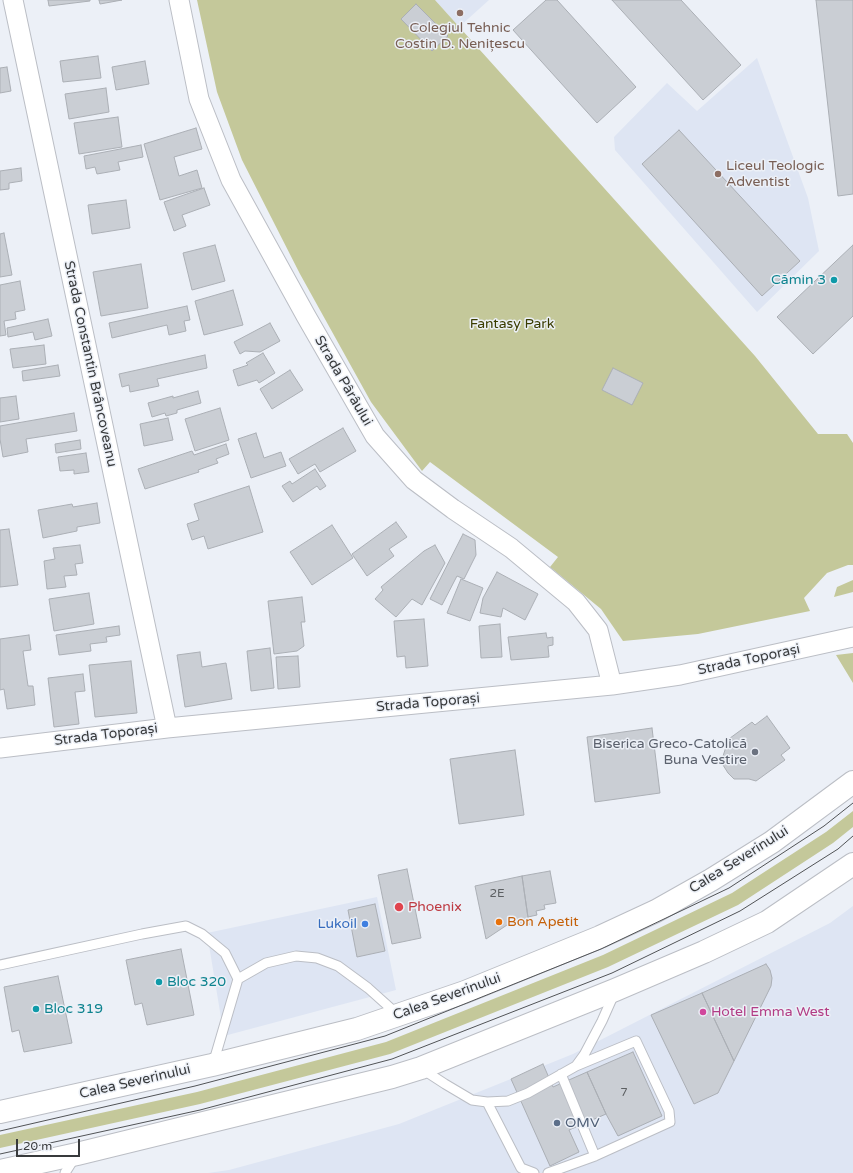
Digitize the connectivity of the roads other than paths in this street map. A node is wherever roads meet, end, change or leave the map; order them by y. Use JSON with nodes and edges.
{"nodes":[{"id":1,"x":13,"y":0,"type":"edge"},
{"id":2,"x":179,"y":0,"type":"edge"},
{"id":3,"x":853,"y":636,"type":"edge"},
{"id":4,"x":612,"y":685,"type":"junction"},
{"id":5,"x":167,"y":728,"type":"junction"},
{"id":6,"x":0,"y":748,"type":"edge"},
{"id":7,"x":853,"y":782,"type":"edge"},
{"id":8,"x":853,"y":864,"type":"edge"},
{"id":9,"x":0,"y":965,"type":"edge"},
{"id":10,"x":238,"y":979,"type":"junction"},
{"id":11,"x":615,"y":990,"type":"junction"},
{"id":12,"x":398,"y":1014,"type":"junction"},
{"id":13,"x":212,"y":1065,"type":"junction"},
{"id":14,"x":576,"y":1066,"type":"junction"},
{"id":15,"x":421,"y":1068,"type":"junction"},
{"id":16,"x":561,"y":1074,"type":"junction"},
{"id":17,"x":487,"y":1102,"type":"junction"},
{"id":18,"x":0,"y":1112,"type":"edge"},
{"id":19,"x":77,"y":1154,"type":"junction"},
{"id":20,"x":595,"y":1156,"type":"junction"},
{"id":21,"x":0,"y":1171,"type":"edge"},
{"id":22,"x":65,"y":1173,"type":"edge"},
{"id":23,"x":534,"y":1173,"type":"edge"},
{"id":24,"x":548,"y":1173,"type":"edge"}],
"edges":[{"from":1,"to":5,"type":"street","name":"Strada Constantin Brâncoveanu"},
{"from":2,"to":4,"type":"street","name":"Strada Pârâului"},
{"from":3,"to":4,"type":"street","name":"Strada Toporași"},
{"from":4,"to":5,"type":"street","name":"Strada Toporași"},
{"from":5,"to":6,"type":"street","name":"Strada Toporași"},
{"from":7,"to":12,"type":"main road","name":"Calea Severinului"},
{"from":8,"to":11,"type":"main road"},
{"from":9,"to":10,"type":"lane"},
{"from":10,"to":12,"type":"lane"},
{"from":10,"to":13,"type":"lane"},
{"from":11,"to":14,"type":"lane"},
{"from":11,"to":15,"type":"main road"},
{"from":12,"to":13,"type":"main road","name":"Calea Severinului"},
{"from":13,"to":18,"type":"main road","name":"Calea Severinului"},
{"from":14,"to":16,"type":"lane"},
{"from":14,"to":20,"type":"lane"},
{"from":15,"to":17,"type":"lane"},
{"from":15,"to":19,"type":"main road"},
{"from":16,"to":17,"type":"lane"},
{"from":16,"to":20,"type":"lane"},
{"from":17,"to":23,"type":"lane"},
{"from":19,"to":21,"type":"main road"},
{"from":19,"to":22,"type":"lane"},
{"from":20,"to":24,"type":"lane"}]}
